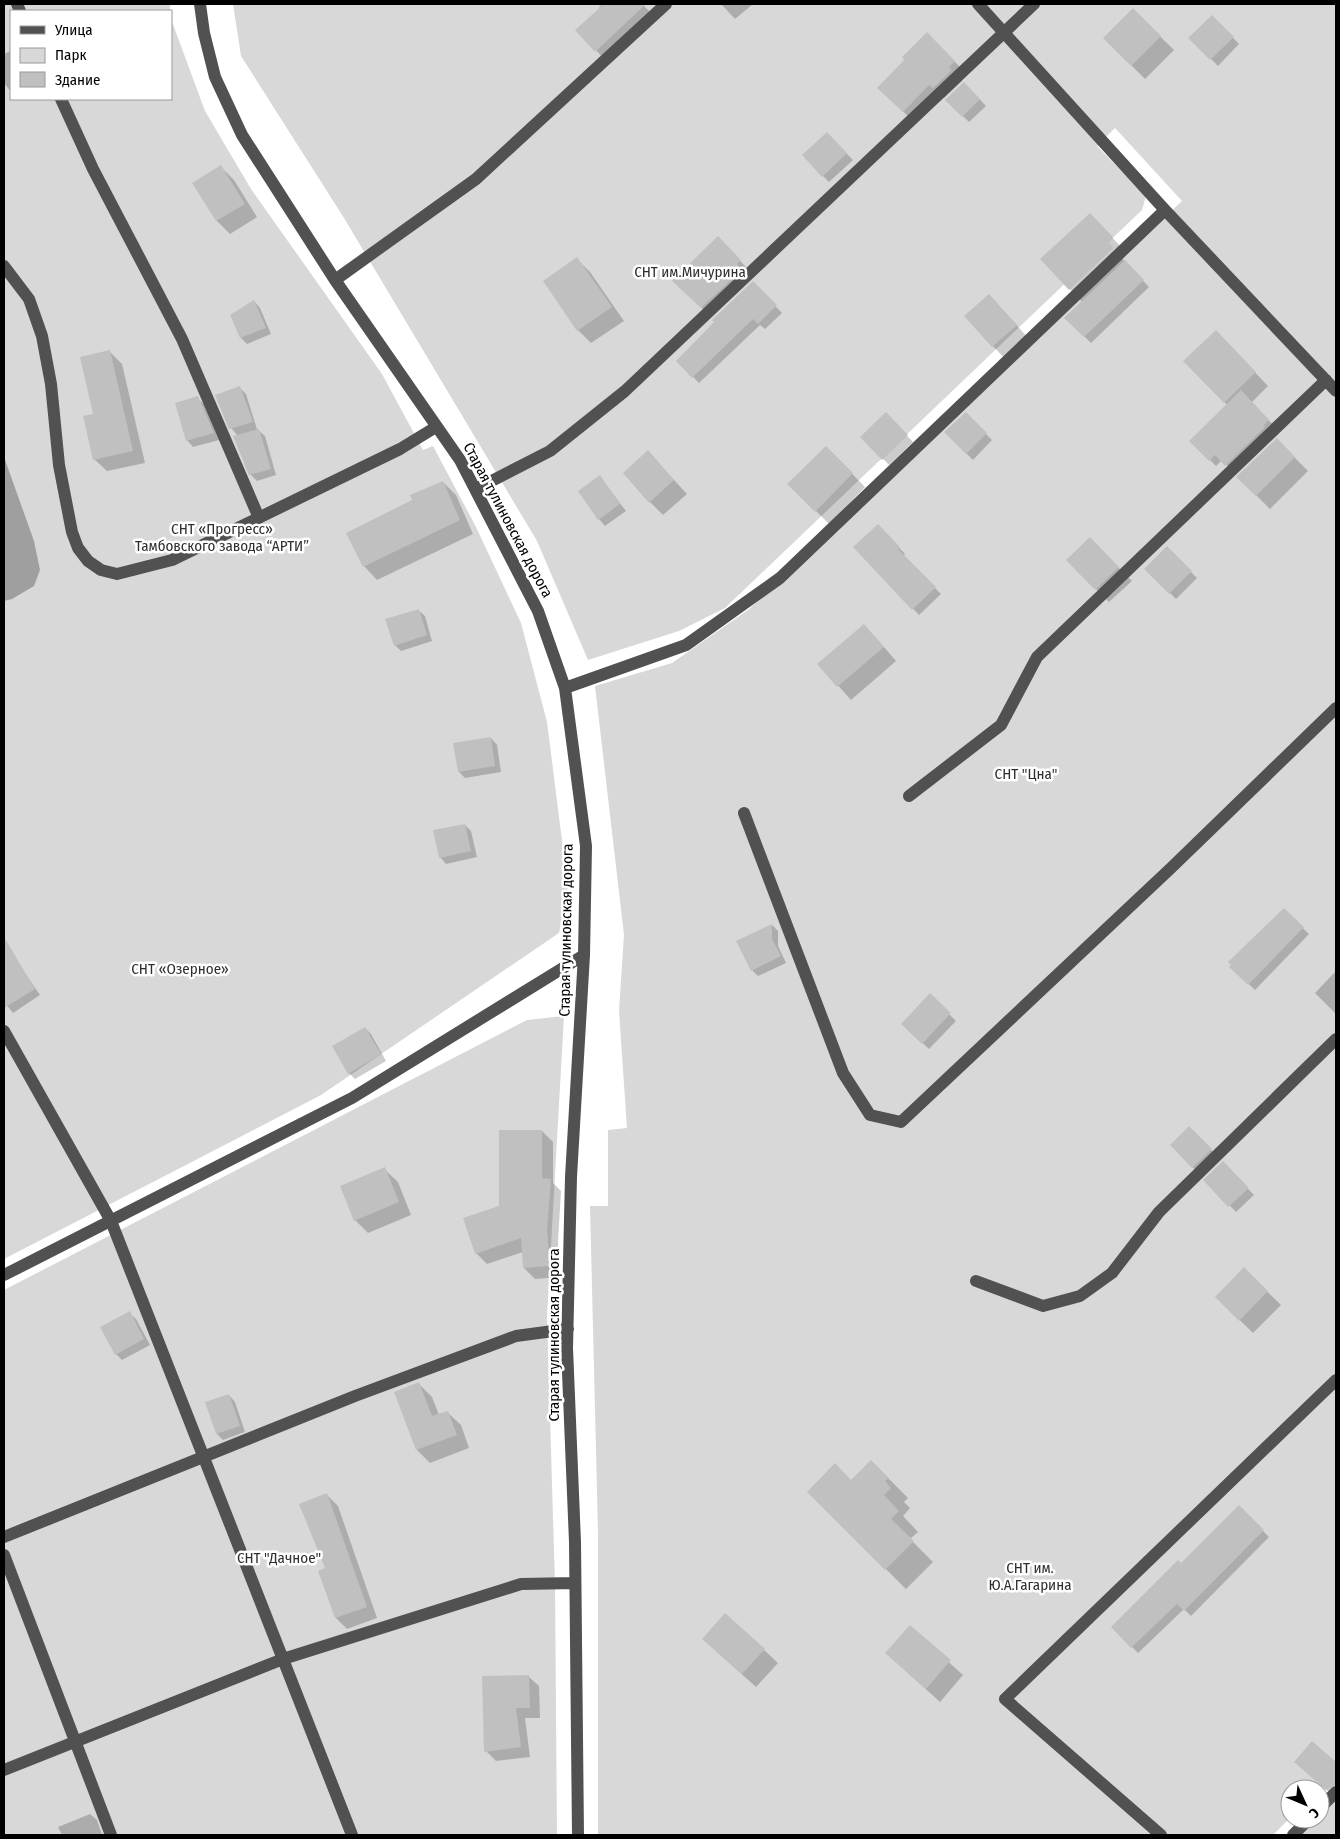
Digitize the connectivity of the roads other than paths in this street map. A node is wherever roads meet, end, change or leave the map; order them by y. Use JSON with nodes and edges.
{"nodes":[{"id":1,"x":200,"y":4,"type":"edge"},
{"id":2,"x":666,"y":4,"type":"edge"},
{"id":3,"x":978,"y":4,"type":"edge"},
{"id":4,"x":1034,"y":4,"type":"edge"},
{"id":5,"x":1004,"y":32,"type":"junction"},
{"id":6,"x":60,"y":100,"type":"edge"},
{"id":7,"x":1164,"y":210,"type":"junction"},
{"id":8,"x":4,"y":266,"type":"edge"},
{"id":9,"x":335,"y":280,"type":"junction"},
{"id":10,"x":1326,"y":380,"type":"junction"},
{"id":11,"x":1336,"y":391,"type":"edge"},
{"id":12,"x":436,"y":428,"type":"junction"},
{"id":13,"x":476,"y":489,"type":"junction"},
{"id":14,"x":259,"y":518,"type":"junction"},
{"id":15,"x":565,"y":688,"type":"junction"},
{"id":16,"x":1336,"y":708,"type":"edge"},
{"id":17,"x":909,"y":796,"type":"dead end"},
{"id":18,"x":744,"y":813,"type":"dead end"},
{"id":19,"x":584,"y":955,"type":"junction"},
{"id":20,"x":4,"y":1031,"type":"edge"},
{"id":21,"x":1336,"y":1039,"type":"edge"},
{"id":22,"x":110,"y":1222,"type":"junction"},
{"id":23,"x":4,"y":1275,"type":"edge"},
{"id":24,"x":976,"y":1281,"type":"dead end"},
{"id":25,"x":568,"y":1330,"type":"junction"},
{"id":26,"x":1336,"y":1380,"type":"edge"},
{"id":27,"x":203,"y":1458,"type":"junction"},
{"id":28,"x":4,"y":1537,"type":"edge"},
{"id":29,"x":4,"y":1555,"type":"edge"},
{"id":30,"x":575,"y":1583,"type":"junction"},
{"id":31,"x":283,"y":1659,"type":"junction"},
{"id":32,"x":76,"y":1743,"type":"junction"},
{"id":33,"x":4,"y":1770,"type":"edge"},
{"id":34,"x":111,"y":1835,"type":"edge"},
{"id":35,"x":352,"y":1835,"type":"edge"},
{"id":36,"x":578,"y":1835,"type":"edge"},
{"id":37,"x":1161,"y":1835,"type":"edge"}],
"edges":[{"from":1,"to":9,"type":"street","name":"Старая тулиновская дорога"},
{"from":2,"to":9,"type":"street"},
{"from":3,"to":5,"type":"street"},
{"from":4,"to":5,"type":"street"},
{"from":5,"to":7,"type":"street"},
{"from":5,"to":13,"type":"street"},
{"from":6,"to":14,"type":"street"},
{"from":7,"to":10,"type":"street"},
{"from":7,"to":15,"type":"street"},
{"from":8,"to":14,"type":"street"},
{"from":9,"to":12,"type":"street","name":"Старая тулиновская дорога"},
{"from":10,"to":11,"type":"street"},
{"from":10,"to":17,"type":"street"},
{"from":12,"to":13,"type":"street","name":"Старая тулиновская дорога"},
{"from":12,"to":14,"type":"street"},
{"from":13,"to":15,"type":"street","name":"Старая тулиновская дорога"},
{"from":15,"to":19,"type":"street","name":"Старая тулиновская дорога"},
{"from":16,"to":18,"type":"street"},
{"from":19,"to":22,"type":"street"},
{"from":19,"to":25,"type":"street","name":"Старая тулиновская дорога"},
{"from":20,"to":22,"type":"street"},
{"from":21,"to":24,"type":"street"},
{"from":22,"to":23,"type":"street"},
{"from":22,"to":27,"type":"street"},
{"from":25,"to":27,"type":"street"},
{"from":25,"to":30,"type":"street","name":"Старая тулиновская дорога"},
{"from":26,"to":37,"type":"street"},
{"from":27,"to":28,"type":"street"},
{"from":27,"to":31,"type":"street"},
{"from":29,"to":32,"type":"street"},
{"from":30,"to":31,"type":"street"},
{"from":30,"to":36,"type":"street","name":"Старая тулиновская дорога"},
{"from":31,"to":32,"type":"street"},
{"from":31,"to":35,"type":"street"},
{"from":32,"to":33,"type":"street"},
{"from":32,"to":34,"type":"street"}]}
